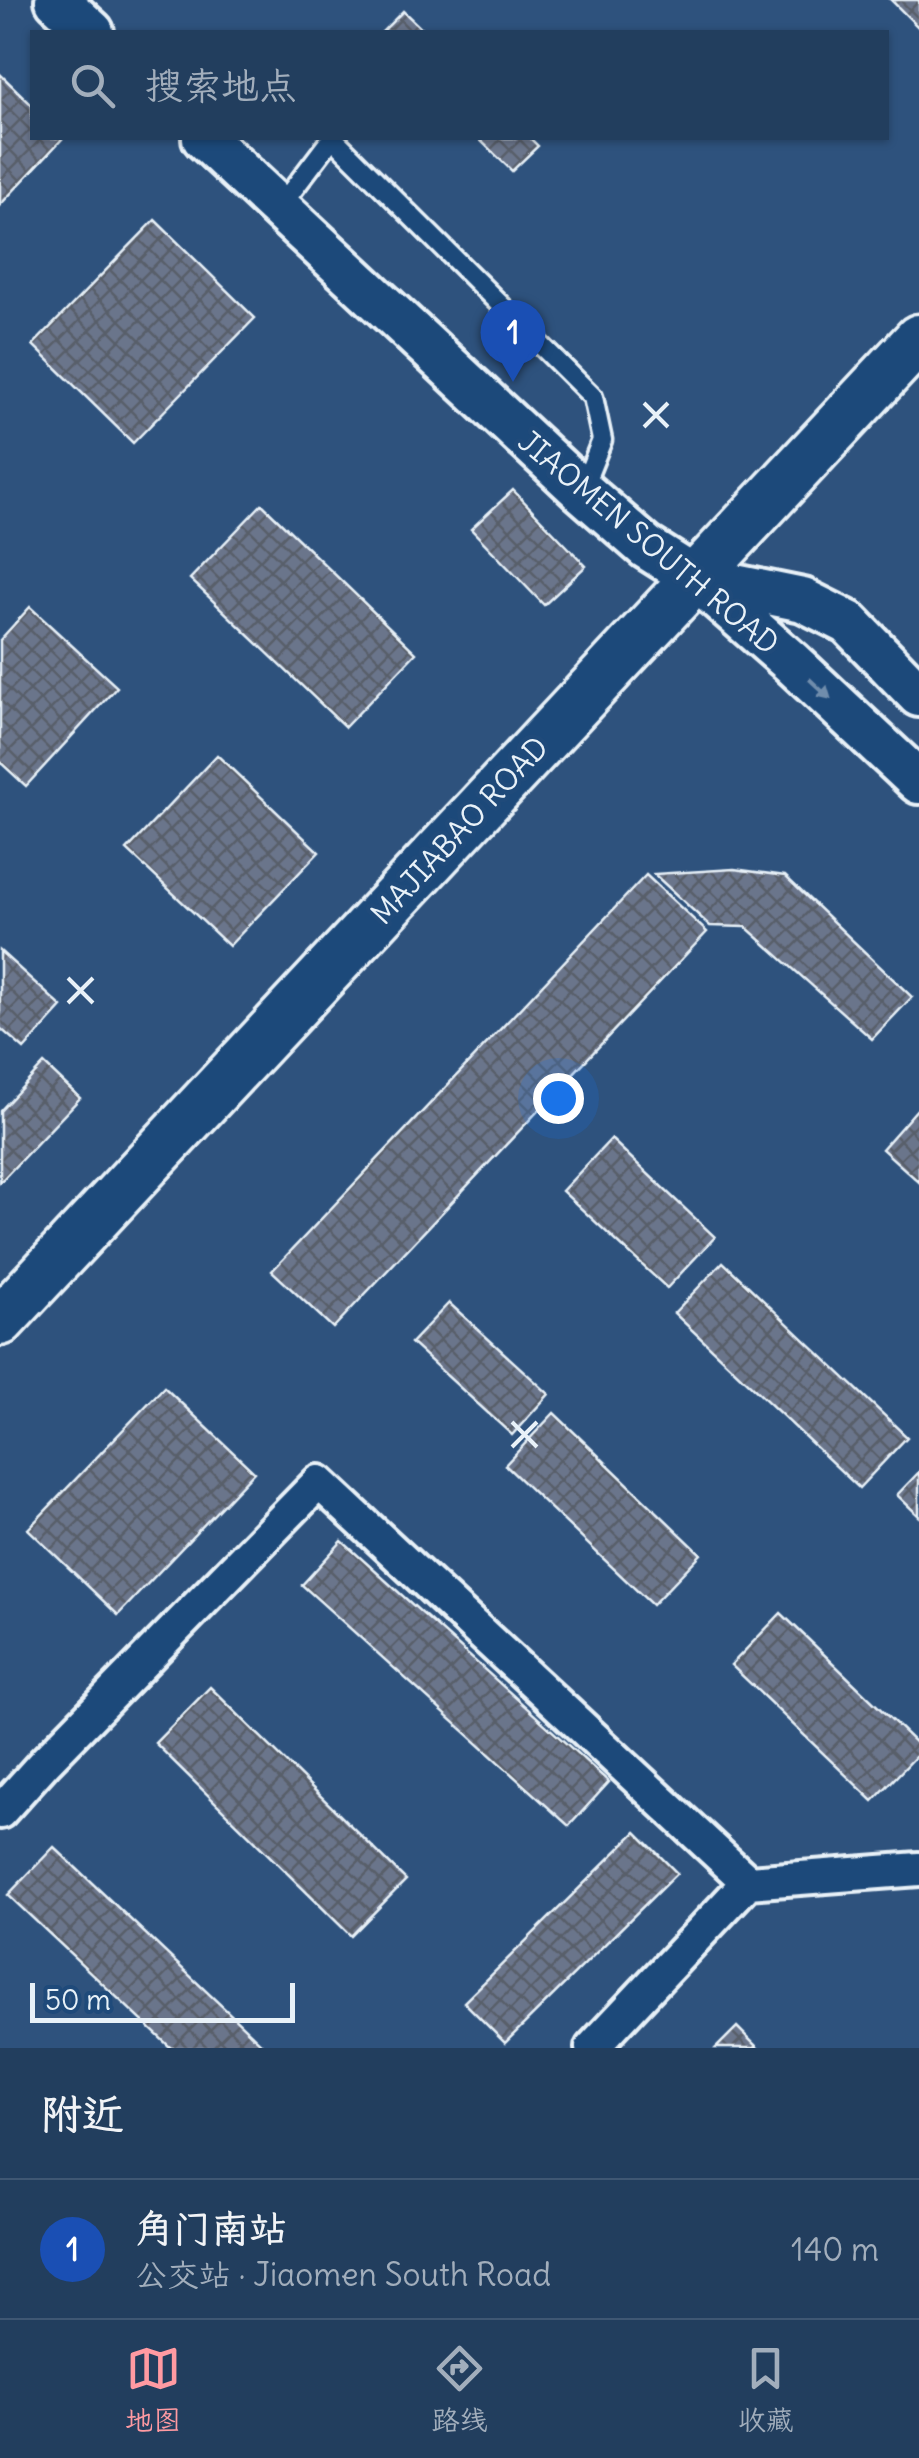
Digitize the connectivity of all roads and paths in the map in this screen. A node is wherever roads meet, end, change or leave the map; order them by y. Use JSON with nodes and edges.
{"nodes":[{"id":1,"x":57,"y":0,"type":"edge"},
{"id":2,"x":90,"y":30,"type":"edge"},
{"id":3,"x":206,"y":140,"type":"edge"},
{"id":4,"x":330,"y":140,"type":"edge"},
{"id":5,"x":334,"y":140,"type":"edge"},
{"id":6,"x":279,"y":208,"type":"junction"},
{"id":7,"x":919,"y":339,"type":"edge"},
{"id":8,"x":582,"y":491,"type":"junction"},
{"id":9,"x":695,"y":578,"type":"junction"},
{"id":10,"x":919,"y":695,"type":"edge"},
{"id":11,"x":919,"y":782,"type":"edge"},
{"id":12,"x":0,"y":1321,"type":"edge"},
{"id":13,"x":0,"y":1812,"type":"edge"},
{"id":14,"x":919,"y":1869,"type":"edge"},
{"id":15,"x":748,"y":1882,"type":"junction"},
{"id":16,"x":592,"y":2048,"type":"edge"}],
"edges":[{"from":1,"to":2,"type":"street"},
{"from":3,"to":6,"type":"street","name":"JIAOMEN SOUTH ROAD"},
{"from":4,"to":6,"type":"lane"},
{"from":5,"to":8,"type":"lane"},
{"from":6,"to":8,"type":"street","name":"JIAOMEN SOUTH ROAD"},
{"from":7,"to":9,"type":"main road","name":"MAJIABAO ROAD"},
{"from":8,"to":9,"type":"street","name":"JIAOMEN SOUTH ROAD"},
{"from":9,"to":10,"type":"street"},
{"from":9,"to":11,"type":"street","name":"JIAOMEN SOUTH ROAD","one_way":true},
{"from":9,"to":12,"type":"main road","name":"MAJIABAO ROAD"},
{"from":13,"to":15,"type":"street"},
{"from":14,"to":15,"type":"street"},
{"from":15,"to":16,"type":"street"}]}
